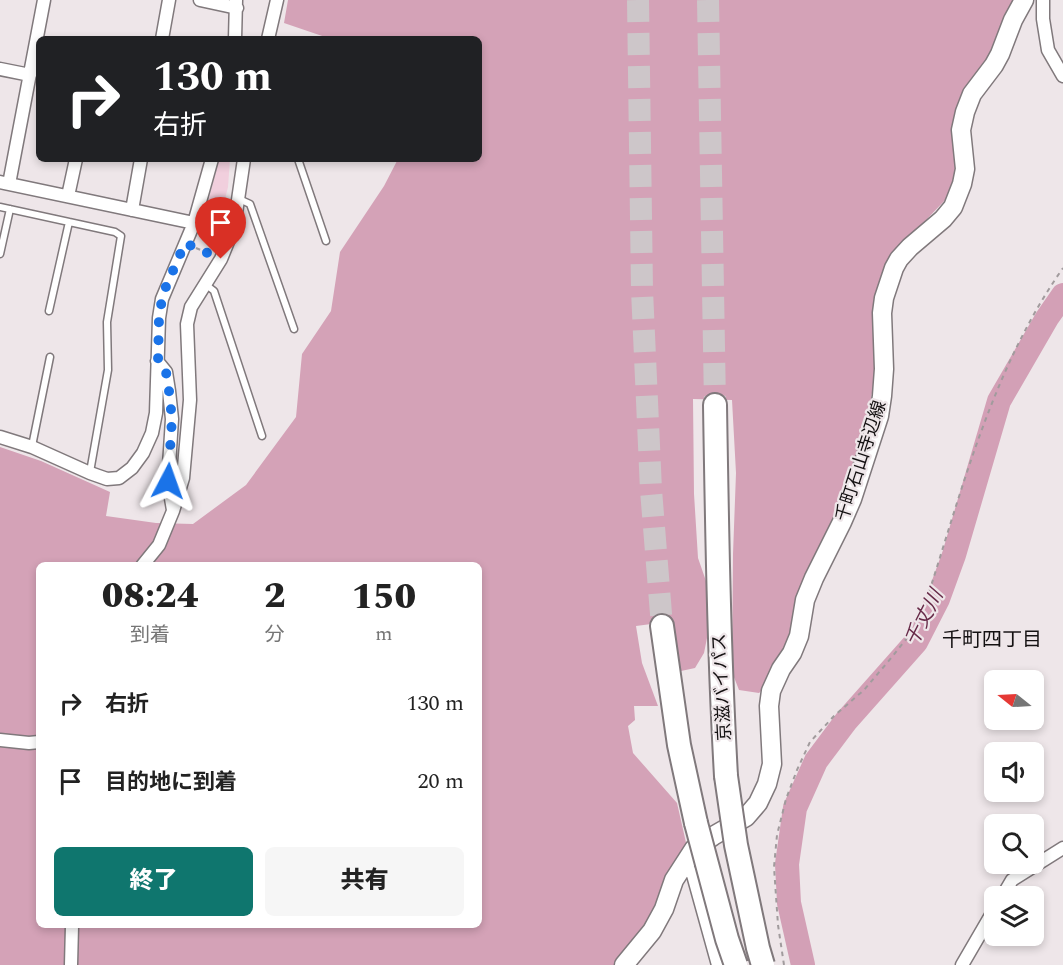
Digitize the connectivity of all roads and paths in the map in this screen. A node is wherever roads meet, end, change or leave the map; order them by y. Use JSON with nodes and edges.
{"nodes":[{"id":1,"x":44,"y":0,"type":"edge"},
{"id":2,"x":169,"y":0,"type":"edge"},
{"id":3,"x":200,"y":0,"type":"edge"},
{"id":4,"x":277,"y":0,"type":"edge"},
{"id":5,"x":1024,"y":0,"type":"edge"},
{"id":6,"x":1043,"y":0,"type":"edge"},
{"id":7,"x":237,"y":4,"type":"edge"},
{"id":8,"x":39,"y":36,"type":"edge"},
{"id":9,"x":163,"y":36,"type":"edge"},
{"id":10,"x":235,"y":36,"type":"edge"},
{"id":11,"x":269,"y":36,"type":"edge"},
{"id":12,"x":36,"y":52,"type":"edge"},
{"id":13,"x":0,"y":69,"type":"edge"},
{"id":14,"x":30,"y":75,"type":"junction"},
{"id":15,"x":1063,"y":76,"type":"edge"},
{"id":16,"x":75,"y":162,"type":"edge"},
{"id":17,"x":140,"y":162,"type":"edge"},
{"id":18,"x":211,"y":162,"type":"edge"},
{"id":19,"x":244,"y":162,"type":"edge"},
{"id":20,"x":299,"y":162,"type":"edge"},
{"id":21,"x":4,"y":183,"type":"edge"},
{"id":22,"x":68,"y":196,"type":"junction"},
{"id":23,"x":239,"y":199,"type":"junction"},
{"id":24,"x":0,"y":207,"type":"edge"},
{"id":25,"x":10,"y":209,"type":"junction"},
{"id":26,"x":132,"y":210,"type":"junction"},
{"id":27,"x":69,"y":222,"type":"junction"},
{"id":28,"x":194,"y":223,"type":"junction"},
{"id":29,"x":326,"y":241,"type":"dead end"},
{"id":30,"x":185,"y":243,"type":"junction"},
{"id":31,"x":0,"y":254,"type":"edge"},
{"id":32,"x":221,"y":259,"type":"junction"},
{"id":33,"x":1063,"y":268,"type":"edge"},
{"id":34,"x":205,"y":283,"type":"junction"},
{"id":35,"x":49,"y":311,"type":"dead end"},
{"id":36,"x":294,"y":329,"type":"dead end"},
{"id":37,"x":50,"y":357,"type":"dead end"},
{"id":38,"x":158,"y":361,"type":"junction"},
{"id":39,"x":715,"y":405,"type":"tunnel mouth"},
{"id":40,"x":262,"y":436,"type":"dead end"},
{"id":41,"x":0,"y":437,"type":"edge"},
{"id":42,"x":32,"y":447,"type":"junction"},
{"id":43,"x":90,"y":473,"type":"junction"},
{"id":44,"x":173,"y":511,"type":"junction"},
{"id":45,"x":145,"y":562,"type":"edge"},
{"id":46,"x":662,"y":626,"type":"tunnel mouth"},
{"id":47,"x":0,"y":740,"type":"edge"},
{"id":48,"x":36,"y":742,"type":"edge"},
{"id":49,"x":1063,"y":848,"type":"edge"},
{"id":50,"x":684,"y":863,"type":"junction"},
{"id":51,"x":1008,"y":886,"type":"edge"},
{"id":52,"x":984,"y":927,"type":"edge"},
{"id":53,"x":72,"y":928,"type":"edge"},
{"id":54,"x":71,"y":965,"type":"edge"},
{"id":55,"x":624,"y":965,"type":"edge"},
{"id":56,"x":717,"y":965,"type":"edge"},
{"id":57,"x":736,"y":965,"type":"edge"},
{"id":58,"x":763,"y":965,"type":"edge"},
{"id":59,"x":784,"y":965,"type":"edge"},
{"id":60,"x":962,"y":965,"type":"edge"}],
"edges":[{"from":1,"to":8,"type":"street"},
{"from":2,"to":9,"type":"street"},
{"from":3,"to":7,"type":"street"},
{"from":4,"to":11,"type":"street"},
{"from":5,"to":50,"type":"main road","name":"千町石山寺辺線"},
{"from":6,"to":15,"type":"street"},
{"from":7,"to":10,"type":"street"},
{"from":12,"to":14,"type":"street"},
{"from":13,"to":14,"type":"street"},
{"from":14,"to":21,"type":"street"},
{"from":16,"to":22,"type":"street"},
{"from":17,"to":26,"type":"street"},
{"from":18,"to":28,"type":"street"},
{"from":19,"to":23,"type":"street"},
{"from":20,"to":29,"type":"lane"},
{"from":21,"to":22,"type":"street"},
{"from":22,"to":26,"type":"street"},
{"from":23,"to":32,"type":"street"},
{"from":23,"to":36,"type":"lane"},
{"from":24,"to":25,"type":"lane"},
{"from":25,"to":27,"type":"lane"},
{"from":25,"to":31,"type":"lane"},
{"from":26,"to":28,"type":"street"},
{"from":27,"to":35,"type":"lane"},
{"from":27,"to":43,"type":"lane"},
{"from":28,"to":30,"type":"street"},
{"from":30,"to":32,"type":"path"},
{"from":30,"to":38,"type":"street"},
{"from":32,"to":34,"type":"street"},
{"from":33,"to":59,"type":"path"},
{"from":34,"to":40,"type":"lane"},
{"from":34,"to":44,"type":"street"},
{"from":37,"to":42,"type":"lane"},
{"from":38,"to":43,"type":"street"},
{"from":38,"to":44,"type":"street"},
{"from":39,"to":58,"type":"highway","name":"京滋バイパス","bridge":true},
{"from":41,"to":42,"type":"street"},
{"from":42,"to":43,"type":"street"},
{"from":44,"to":45,"type":"street"},
{"from":46,"to":57,"type":"highway","bridge":true},
{"from":47,"to":48,"type":"street"},
{"from":49,"to":51,"type":"street"},
{"from":50,"to":55,"type":"main road","name":"千町石山寺辺線"},
{"from":50,"to":56,"type":"street"},
{"from":52,"to":60,"type":"street"},
{"from":53,"to":54,"type":"street"}]}
